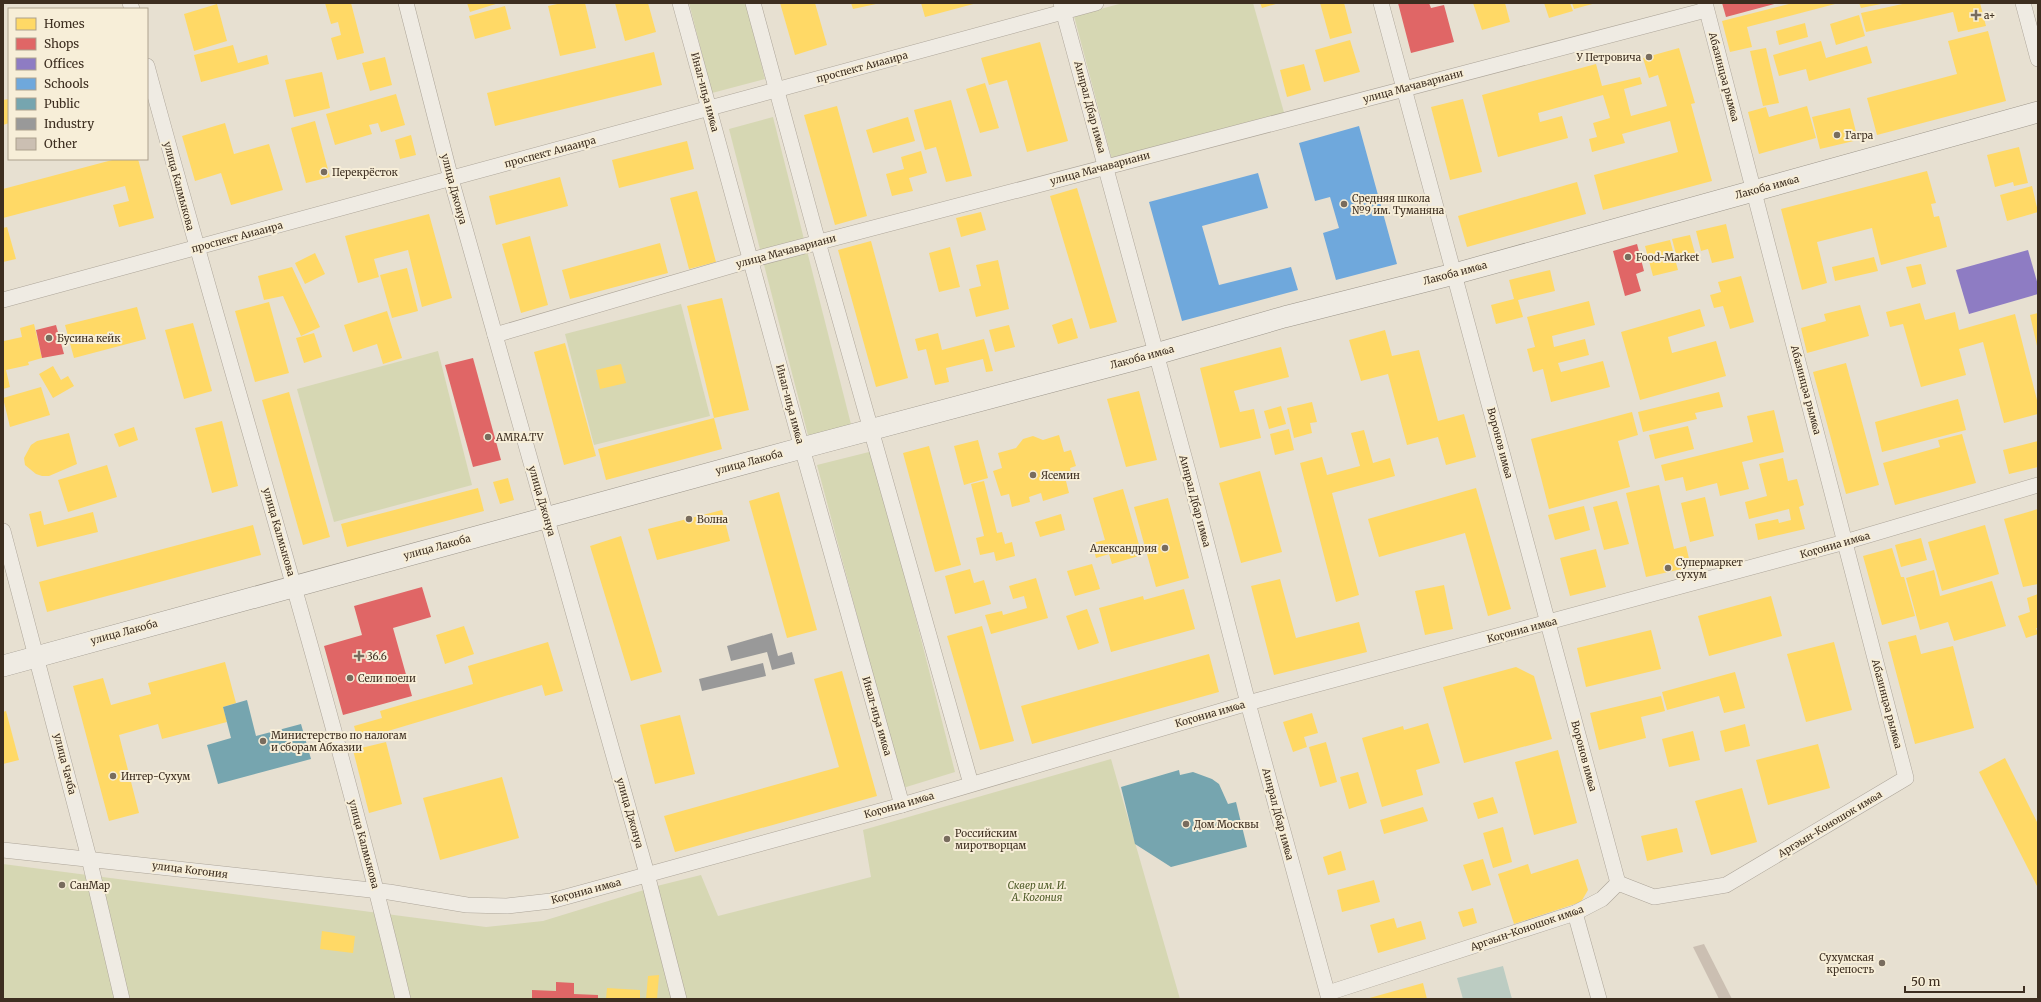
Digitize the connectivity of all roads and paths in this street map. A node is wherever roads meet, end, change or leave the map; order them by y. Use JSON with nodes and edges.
{"nodes":[{"id":1,"x":406,"y":3,"type":"edge"},
{"id":2,"x":680,"y":3,"type":"edge"},
{"id":3,"x":753,"y":3,"type":"edge"},
{"id":4,"x":1096,"y":3,"type":"edge"},
{"id":5,"x":1381,"y":3,"type":"edge"},
{"id":6,"x":2023,"y":3,"type":"edge"},
{"id":7,"x":1705,"y":6,"type":"edge"},
{"id":8,"x":1063,"y":7,"type":"edge"},
{"id":9,"x":2038,"y":59,"type":"edge"},
{"id":10,"x":148,"y":70,"type":"edge"},
{"id":11,"x":1404,"y":89,"type":"junction"},
{"id":12,"x":777,"y":90,"type":"junction"},
{"id":13,"x":709,"y":109,"type":"junction"},
{"id":14,"x":2038,"y":112,"type":"edge"},
{"id":15,"x":1106,"y":167,"type":"junction"},
{"id":16,"x":451,"y":179,"type":"junction"},
{"id":17,"x":1754,"y":191,"type":"junction"},
{"id":18,"x":818,"y":242,"type":"junction"},
{"id":19,"x":196,"y":248,"type":"junction"},
{"id":20,"x":751,"y":260,"type":"junction"},
{"id":21,"x":1454,"y":274,"type":"junction"},
{"id":22,"x":3,"y":300,"type":"edge"},
{"id":23,"x":495,"y":335,"type":"junction"},
{"id":24,"x":1156,"y":354,"type":"junction"},
{"id":25,"x":870,"y":430,"type":"junction"},
{"id":26,"x":802,"y":448,"type":"junction"},
{"id":27,"x":2038,"y":485,"type":"edge"},
{"id":28,"x":547,"y":517,"type":"junction"},
{"id":29,"x":3,"y":531,"type":"edge"},
{"id":30,"x":1845,"y":542,"type":"junction"},
{"id":31,"x":294,"y":586,"type":"junction"},
{"id":32,"x":1548,"y":623,"type":"junction"},
{"id":33,"x":37,"y":656,"type":"junction"},
{"id":34,"x":3,"y":666,"type":"edge"},
{"id":35,"x":1248,"y":703,"type":"junction"},
{"id":36,"x":1906,"y":778,"type":"joint"},
{"id":37,"x":972,"y":784,"type":"junction"},
{"id":38,"x":902,"y":805,"type":"junction"},
{"id":39,"x":3,"y":850,"type":"edge"},
{"id":40,"x":89,"y":858,"type":"junction"},
{"id":41,"x":647,"y":874,"type":"junction"},
{"id":42,"x":1618,"y":883,"type":"junction"},
{"id":43,"x":377,"y":892,"type":"junction"},
{"id":44,"x":1575,"y":913,"type":"junction"},
{"id":45,"x":1329,"y":996,"type":"edge"},
{"id":46,"x":122,"y":999,"type":"edge"},
{"id":47,"x":403,"y":999,"type":"edge"},
{"id":48,"x":679,"y":999,"type":"edge"},
{"id":49,"x":1599,"y":999,"type":"edge"}],
"edges":[{"from":1,"to":16,"type":"street","name":"улица Джонуа"},
{"from":2,"to":13,"type":"street","name":"Инал-иҧа имҩа"},
{"from":3,"to":12,"type":"street"},
{"from":4,"to":8,"type":"street","name":"проспект Аиааира"},
{"from":5,"to":11,"type":"street","name":"Воронов имҩа"},
{"from":6,"to":9,"type":"street"},
{"from":7,"to":11,"type":"street","name":"улица Мачавариани"},
{"from":7,"to":17,"type":"street","name":"Абазинцәа рымҩа"},
{"from":8,"to":12,"type":"street","name":"проспект Аиааира"},
{"from":8,"to":15,"type":"street","name":"Аинрал Дбар имҩа"},
{"from":10,"to":19,"type":"street","name":"улица Калмыкова"},
{"from":11,"to":15,"type":"street","name":"улица Мачавариани"},
{"from":11,"to":21,"type":"street","name":"Воронов имҩа"},
{"from":12,"to":13,"type":"street","name":"проспект Аиааира"},
{"from":12,"to":18,"type":"street"},
{"from":13,"to":16,"type":"street","name":"проспект Аиааира"},
{"from":13,"to":20,"type":"street","name":"Инал-иҧа имҩа"},
{"from":14,"to":17,"type":"main road","name":"Лакоба имҩа"},
{"from":15,"to":18,"type":"street","name":"улица Мачавариани"},
{"from":15,"to":24,"type":"street","name":"Аинрал Дбар имҩа"},
{"from":16,"to":19,"type":"street","name":"проспект Аиааира"},
{"from":16,"to":23,"type":"street","name":"улица Джонуа"},
{"from":17,"to":21,"type":"main road","name":"Лакоба имҩа"},
{"from":17,"to":30,"type":"street","name":"Абазинцәа рымҩа"},
{"from":18,"to":20,"type":"street","name":"улица Мачавариани"},
{"from":18,"to":25,"type":"street"},
{"from":19,"to":22,"type":"street","name":"проспект Аиааира"},
{"from":19,"to":31,"type":"street","name":"улица Калмыкова"},
{"from":20,"to":23,"type":"street","name":"улица Мачавариани"},
{"from":20,"to":26,"type":"street","name":"Инал-иҧа имҩа"},
{"from":21,"to":24,"type":"main road","name":"Лакоба имҩа"},
{"from":21,"to":32,"type":"street","name":"Воронов имҩа"},
{"from":23,"to":28,"type":"street","name":"улица Джонуа"},
{"from":24,"to":25,"type":"main road","name":"Лакоба имҩа"},
{"from":24,"to":35,"type":"street","name":"Аинрал Дбар имҩа"},
{"from":25,"to":26,"type":"main road","name":"улица Лакоба"},
{"from":25,"to":37,"type":"street"},
{"from":26,"to":28,"type":"main road","name":"улица Лакоба"},
{"from":26,"to":38,"type":"street","name":"Инал-иҧа имҩа"},
{"from":27,"to":30,"type":"street","name":"Коӷониа имҩа"},
{"from":28,"to":31,"type":"main road","name":"улица Лакоба"},
{"from":28,"to":41,"type":"street","name":"улица Джонуа"},
{"from":29,"to":33,"type":"street","name":"улица Чачба"},
{"from":30,"to":32,"type":"street","name":"Коӷониа имҩа"},
{"from":30,"to":36,"type":"street","name":"Абазинцәа рымҩа"},
{"from":31,"to":33,"type":"main road","name":"улица Лакоба"},
{"from":31,"to":43,"type":"street","name":"улица Калмыкова"},
{"from":32,"to":35,"type":"street","name":"Коӷониа имҩа"},
{"from":32,"to":42,"type":"street","name":"Воронов имҩа"},
{"from":33,"to":34,"type":"main road","name":"улица Лакоба"},
{"from":33,"to":40,"type":"street","name":"улица Чачба"},
{"from":35,"to":37,"type":"street","name":"Коӷониа имҩа"},
{"from":35,"to":45,"type":"street","name":"Аинрал Дбар имҩа"},
{"from":36,"to":42,"type":"street","name":"Аргәын-Коношок имҩа"},
{"from":37,"to":38,"type":"street","name":"Коӷониа имҩа"},
{"from":38,"to":41,"type":"street","name":"Коӷониа имҩа"},
{"from":39,"to":40,"type":"street","name":"улица Когония"},
{"from":40,"to":43,"type":"street","name":"улица Когония"},
{"from":40,"to":46,"type":"street","name":"улица Чачба"},
{"from":41,"to":43,"type":"street","name":"Коӷониа имҩа"},
{"from":41,"to":48,"type":"street","name":"улица Джонуа"},
{"from":42,"to":44,"type":"street","name":"Аргәын-Коношок имҩа"},
{"from":43,"to":47,"type":"street","name":"улица Калмыкова"},
{"from":44,"to":45,"type":"street","name":"Аргәын-Коношок имҩа"},
{"from":44,"to":49,"type":"street"}]}
